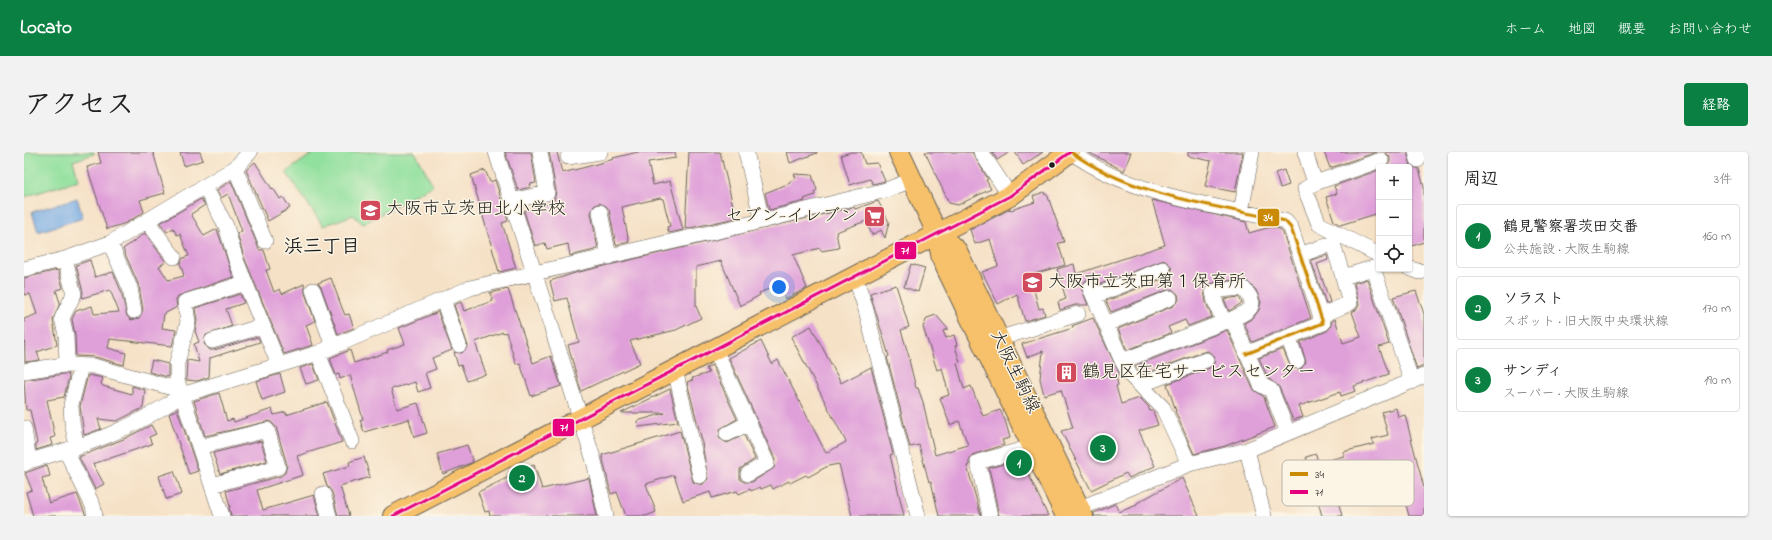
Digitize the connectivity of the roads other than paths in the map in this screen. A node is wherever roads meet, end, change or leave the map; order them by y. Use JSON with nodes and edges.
{"nodes":[{"id":1,"x":250,"y":152,"type":"edge"},
{"id":2,"x":496,"y":152,"type":"edge"},
{"id":3,"x":540,"y":152,"type":"edge"},
{"id":4,"x":600,"y":152,"type":"edge"},
{"id":5,"x":746,"y":152,"type":"edge"},
{"id":6,"x":898,"y":152,"type":"edge"},
{"id":7,"x":981,"y":152,"type":"edge"},
{"id":8,"x":1070,"y":152,"type":"edge"},
{"id":9,"x":1252,"y":152,"type":"edge"},
{"id":10,"x":1305,"y":152,"type":"edge"},
{"id":11,"x":568,"y":157,"type":"dead end"},
{"id":12,"x":1381,"y":160,"type":"dead end"},
{"id":13,"x":235,"y":168,"type":"junction"},
{"id":14,"x":912,"y":180,"type":"junction"},
{"id":15,"x":1315,"y":183,"type":"junction"},
{"id":16,"x":205,"y":186,"type":"junction"},
{"id":17,"x":1010,"y":196,"type":"junction"},
{"id":18,"x":511,"y":201,"type":"junction"},
{"id":19,"x":600,"y":212,"type":"dead end"},
{"id":20,"x":1241,"y":212,"type":"junction"},
{"id":21,"x":147,"y":221,"type":"junction"},
{"id":22,"x":762,"y":221,"type":"junction"},
{"id":23,"x":937,"y":233,"type":"junction"},
{"id":24,"x":265,"y":241,"type":"dead end"},
{"id":25,"x":110,"y":243,"type":"junction"},
{"id":26,"x":1376,"y":253,"type":"edge"},
{"id":27,"x":1300,"y":255,"type":"junction"},
{"id":28,"x":174,"y":257,"type":"dead end"},
{"id":29,"x":609,"y":257,"type":"junction"},
{"id":30,"x":65,"y":259,"type":"junction"},
{"id":31,"x":24,"y":269,"type":"edge"},
{"id":32,"x":1163,"y":269,"type":"dead end"},
{"id":33,"x":1412,"y":269,"type":"edge"},
{"id":34,"x":1424,"y":271,"type":"edge"},
{"id":35,"x":533,"y":274,"type":"junction"},
{"id":36,"x":855,"y":276,"type":"junction"},
{"id":37,"x":1343,"y":277,"type":"junction"},
{"id":38,"x":245,"y":283,"type":"junction"},
{"id":39,"x":313,"y":290,"type":"dead end"},
{"id":40,"x":1170,"y":298,"type":"dead end"},
{"id":41,"x":443,"y":300,"type":"junction"},
{"id":42,"x":134,"y":311,"type":"dead end"},
{"id":43,"x":1078,"y":314,"type":"dead end"},
{"id":44,"x":1320,"y":316,"type":"junction"},
{"id":45,"x":1106,"y":324,"type":"junction"},
{"id":46,"x":263,"y":326,"type":"junction"},
{"id":47,"x":1288,"y":337,"type":"junction"},
{"id":48,"x":998,"y":339,"type":"junction"},
{"id":49,"x":212,"y":341,"type":"dead end"},
{"id":50,"x":460,"y":345,"type":"dead end"},
{"id":51,"x":333,"y":346,"type":"junction"},
{"id":52,"x":716,"y":349,"type":"junction"},
{"id":53,"x":318,"y":353,"type":"junction"},
{"id":54,"x":1246,"y":354,"type":"junction"},
{"id":55,"x":1206,"y":360,"type":"dead end"},
{"id":56,"x":1122,"y":361,"type":"junction"},
{"id":57,"x":1297,"y":361,"type":"dead end"},
{"id":58,"x":74,"y":365,"type":"junction"},
{"id":59,"x":279,"y":365,"type":"junction"},
{"id":60,"x":675,"y":370,"type":"junction"},
{"id":61,"x":24,"y":371,"type":"edge"},
{"id":62,"x":1418,"y":379,"type":"edge"},
{"id":63,"x":1140,"y":385,"type":"junction"},
{"id":64,"x":181,"y":393,"type":"junction"},
{"id":65,"x":580,"y":420,"type":"junction"},
{"id":66,"x":749,"y":422,"type":"junction"},
{"id":67,"x":24,"y":428,"type":"edge"},
{"id":68,"x":1288,"y":433,"type":"junction"},
{"id":69,"x":727,"y":434,"type":"dead end"},
{"id":70,"x":352,"y":441,"type":"dead end"},
{"id":71,"x":199,"y":447,"type":"junction"},
{"id":72,"x":1032,"y":447,"type":"junction"},
{"id":73,"x":71,"y":450,"type":"junction"},
{"id":74,"x":1247,"y":450,"type":"junction"},
{"id":75,"x":26,"y":462,"type":"edge"},
{"id":76,"x":1189,"y":464,"type":"junction"},
{"id":77,"x":748,"y":474,"type":"dead end"},
{"id":78,"x":700,"y":476,"type":"dead end"},
{"id":79,"x":212,"y":485,"type":"junction"},
{"id":80,"x":323,"y":494,"type":"dead end"},
{"id":81,"x":1076,"y":515,"type":"edge"},
{"id":82,"x":95,"y":516,"type":"edge"},
{"id":83,"x":222,"y":516,"type":"edge"},
{"id":84,"x":329,"y":516,"type":"edge"},
{"id":85,"x":393,"y":516,"type":"edge"},
{"id":86,"x":606,"y":516,"type":"edge"},
{"id":87,"x":918,"y":516,"type":"edge"},
{"id":88,"x":990,"y":516,"type":"edge"},
{"id":89,"x":1264,"y":516,"type":"edge"}],
"edges":[{"from":1,"to":13,"type":"street"},
{"from":2,"to":18,"type":"street"},
{"from":3,"to":18,"type":"street"},
{"from":4,"to":11,"type":"street"},
{"from":5,"to":22,"type":"street"},
{"from":6,"to":14,"type":"main road","name":"大阪生駒線"},
{"from":7,"to":17,"type":"street"},
{"from":8,"to":17,"type":"main road"},
{"from":8,"to":20,"type":"street"},
{"from":9,"to":20,"type":"street"},
{"from":10,"to":15,"type":"street"},
{"from":12,"to":15,"type":"street"},
{"from":13,"to":16,"type":"street"},
{"from":13,"to":24,"type":"street"},
{"from":14,"to":22,"type":"street"},
{"from":14,"to":23,"type":"main road","name":"大阪生駒線"},
{"from":15,"to":26,"type":"street"},
{"from":16,"to":21,"type":"street"},
{"from":16,"to":38,"type":"street"},
{"from":17,"to":23,"type":"main road"},
{"from":18,"to":35,"type":"street"},
{"from":19,"to":29,"type":"street"},
{"from":20,"to":27,"type":"street"},
{"from":21,"to":25,"type":"street"},
{"from":21,"to":28,"type":"street"},
{"from":22,"to":29,"type":"street"},
{"from":23,"to":36,"type":"main road"},
{"from":23,"to":48,"type":"main road","name":"大阪生駒線"},
{"from":23,"to":72,"type":"main road","name":"大阪生駒線"},
{"from":25,"to":30,"type":"street"},
{"from":25,"to":42,"type":"street"},
{"from":27,"to":37,"type":"street"},
{"from":27,"to":44,"type":"street"},
{"from":29,"to":35,"type":"street"},
{"from":30,"to":31,"type":"street"},
{"from":30,"to":58,"type":"street"},
{"from":32,"to":45,"type":"street"},
{"from":33,"to":34,"type":"street"},
{"from":35,"to":41,"type":"street"},
{"from":35,"to":65,"type":"street"},
{"from":36,"to":52,"type":"main road"},
{"from":36,"to":87,"type":"street"},
{"from":37,"to":44,"type":"street"},
{"from":37,"to":62,"type":"street"},
{"from":38,"to":46,"type":"street"},
{"from":38,"to":64,"type":"street"},
{"from":39,"to":51,"type":"street"},
{"from":40,"to":45,"type":"street"},
{"from":41,"to":50,"type":"street"},
{"from":41,"to":51,"type":"street"},
{"from":43,"to":48,"type":"street"},
{"from":44,"to":47,"type":"street"},
{"from":45,"to":56,"type":"street"},
{"from":46,"to":49,"type":"street"},
{"from":46,"to":59,"type":"street"},
{"from":47,"to":54,"type":"street"},
{"from":47,"to":57,"type":"street"},
{"from":48,"to":81,"type":"main road","name":"大阪生駒線"},
{"from":51,"to":53,"type":"street"},
{"from":52,"to":60,"type":"main road"},
{"from":52,"to":66,"type":"street"},
{"from":53,"to":59,"type":"street"},
{"from":53,"to":70,"type":"street"},
{"from":54,"to":56,"type":"street"},
{"from":54,"to":68,"type":"street"},
{"from":55,"to":63,"type":"street"},
{"from":56,"to":63,"type":"street"},
{"from":58,"to":61,"type":"street"},
{"from":58,"to":64,"type":"street"},
{"from":58,"to":73,"type":"street"},
{"from":59,"to":64,"type":"street"},
{"from":60,"to":65,"type":"main road"},
{"from":60,"to":78,"type":"street"},
{"from":62,"to":68,"type":"street"},
{"from":63,"to":76,"type":"street"},
{"from":64,"to":71,"type":"street"},
{"from":64,"to":73,"type":"street"},
{"from":65,"to":85,"type":"main road"},
{"from":65,"to":86,"type":"street"},
{"from":66,"to":69,"type":"street"},
{"from":66,"to":77,"type":"street"},
{"from":67,"to":75,"type":"street"},
{"from":68,"to":74,"type":"street"},
{"from":71,"to":79,"type":"street"},
{"from":71,"to":79,"type":"street"},
{"from":72,"to":81,"type":"main road","name":"大阪生駒線"},
{"from":72,"to":88,"type":"street"},
{"from":73,"to":75,"type":"street"},
{"from":73,"to":82,"type":"street"},
{"from":74,"to":76,"type":"street"},
{"from":74,"to":89,"type":"street"},
{"from":76,"to":81,"type":"street"},
{"from":79,"to":83,"type":"street"},
{"from":80,"to":84,"type":"street"}]}
